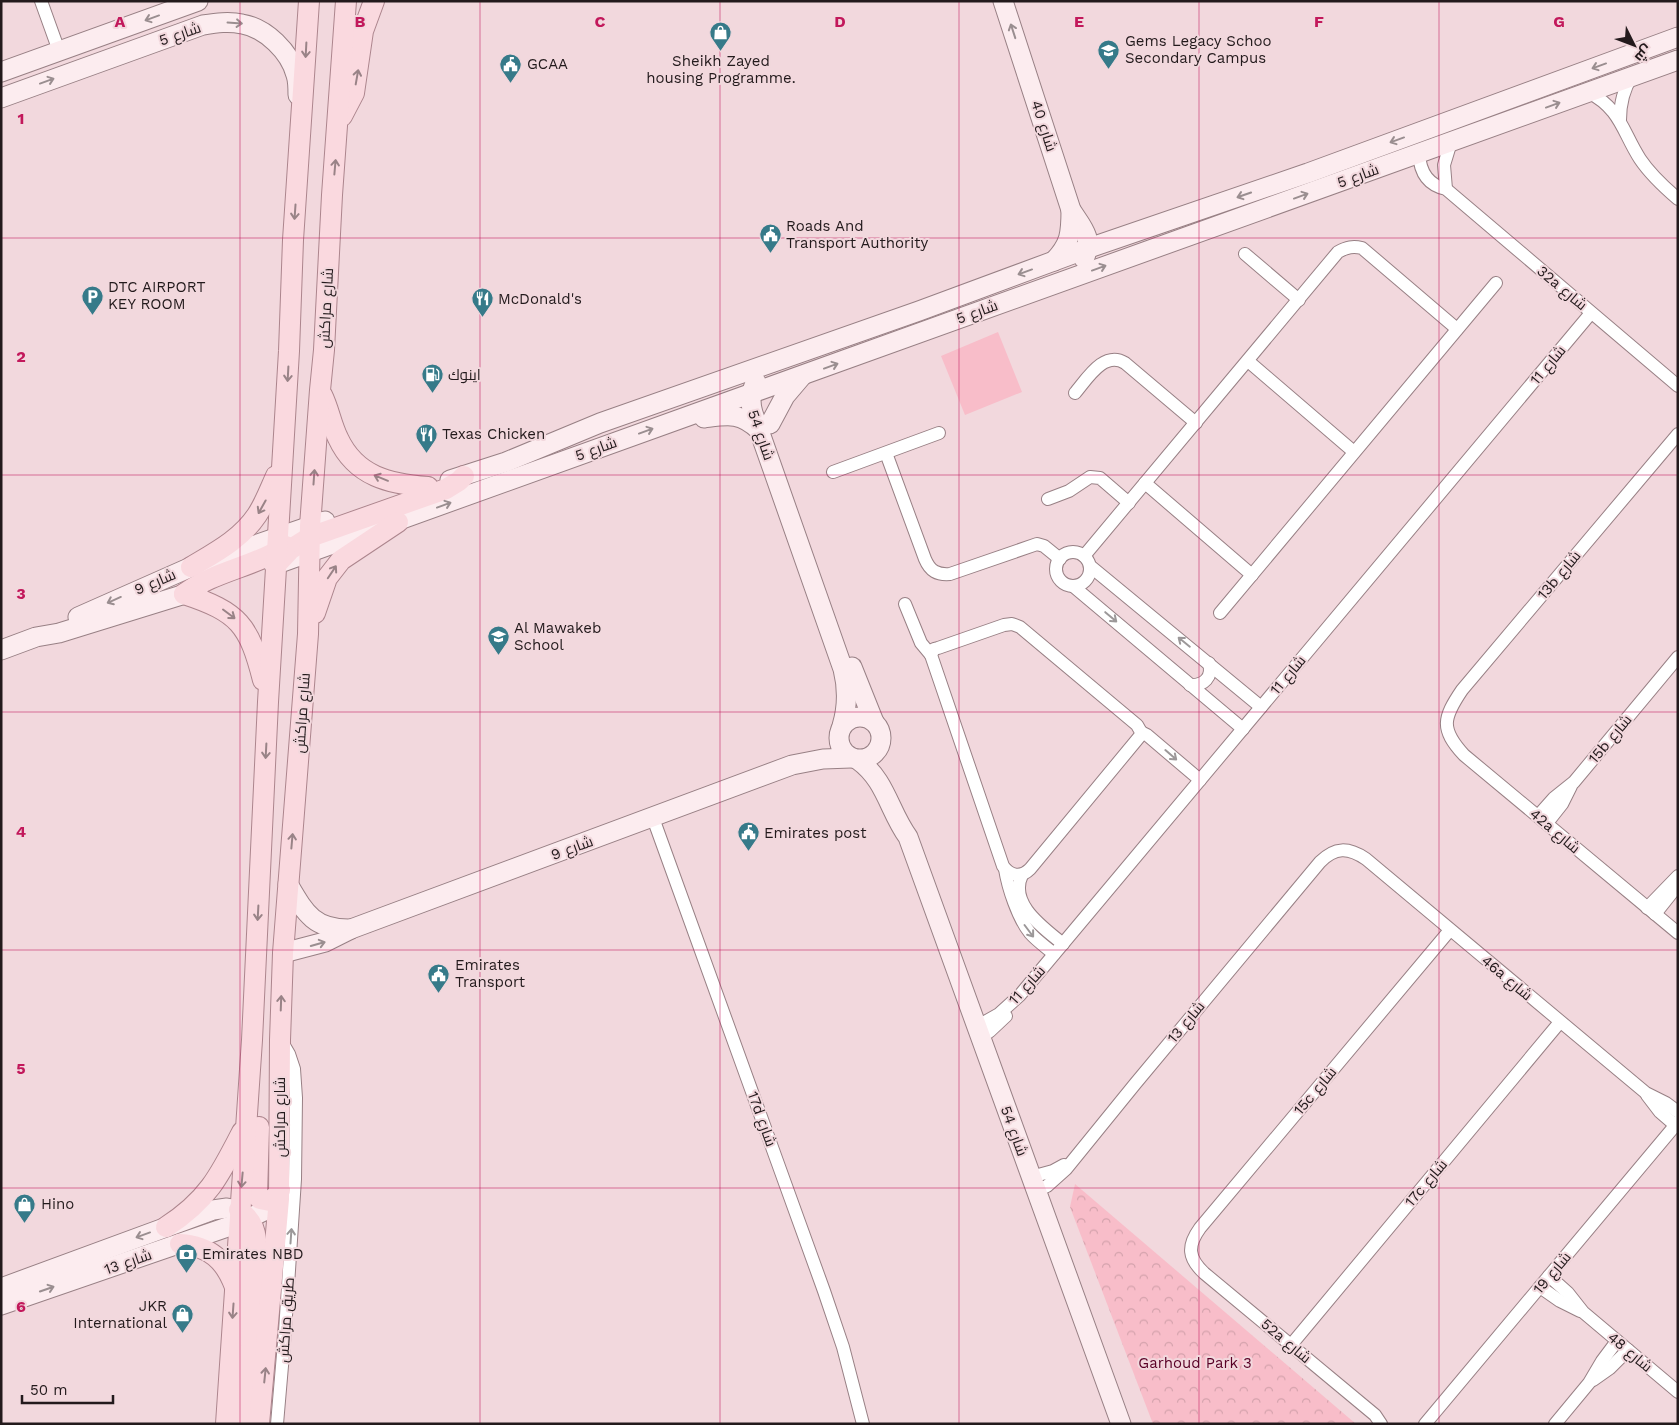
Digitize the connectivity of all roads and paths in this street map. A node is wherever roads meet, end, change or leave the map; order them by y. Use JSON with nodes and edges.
{"nodes":[{"id":1,"x":41,"y":1,"type":"edge"},
{"id":2,"x":198,"y":1,"type":"edge"},
{"id":3,"x":309,"y":1,"type":"edge"},
{"id":4,"x":346,"y":1,"type":"edge"},
{"id":5,"x":374,"y":1,"type":"edge"},
{"id":6,"x":1003,"y":1,"type":"edge"},
{"id":7,"x":1678,"y":37,"type":"edge"},
{"id":8,"x":1678,"y":50,"type":"edge"},
{"id":9,"x":59,"y":51,"type":"junction"},
{"id":10,"x":1678,"y":60,"type":"edge"},
{"id":11,"x":1658,"y":67,"type":"junction"},
{"id":12,"x":1,"y":72,"type":"edge"},
{"id":13,"x":1632,"y":76,"type":"junction"},
{"id":14,"x":1538,"y":87,"type":"junction"},
{"id":15,"x":1588,"y":92,"type":"junction"},
{"id":16,"x":1,"y":98,"type":"edge"},
{"id":17,"x":1620,"y":120,"type":"junction"},
{"id":18,"x":339,"y":122,"type":"junction"},
{"id":19,"x":302,"y":124,"type":"junction"},
{"id":20,"x":1451,"y":142,"type":"junction"},
{"id":21,"x":1419,"y":154,"type":"junction"},
{"id":22,"x":1446,"y":189,"type":"junction"},
{"id":23,"x":1678,"y":199,"type":"edge"},
{"id":24,"x":1071,"y":210,"type":"junction"},
{"id":25,"x":1089,"y":248,"type":"junction"},
{"id":26,"x":1245,"y":254,"type":"dead end"},
{"id":27,"x":1054,"y":261,"type":"junction"},
{"id":28,"x":1496,"y":283,"type":"dead end"},
{"id":29,"x":1299,"y":300,"type":"junction"},
{"id":30,"x":919,"y":311,"type":"junction"},
{"id":31,"x":1592,"y":313,"type":"junction"},
{"id":32,"x":946,"y":323,"type":"junction"},
{"id":33,"x":1458,"y":329,"type":"junction"},
{"id":34,"x":1248,"y":361,"type":"junction"},
{"id":35,"x":802,"y":376,"type":"junction"},
{"id":36,"x":728,"y":377,"type":"junction"},
{"id":37,"x":1678,"y":386,"type":"edge"},
{"id":38,"x":320,"y":390,"type":"junction"},
{"id":39,"x":752,"y":393,"type":"junction"},
{"id":40,"x":1075,"y":393,"type":"dead end"},
{"id":41,"x":286,"y":398,"type":"junction"},
{"id":42,"x":688,"y":416,"type":"junction"},
{"id":43,"x":1196,"y":423,"type":"junction"},
{"id":44,"x":765,"y":427,"type":"junction"},
{"id":45,"x":939,"y":433,"type":"dead end"},
{"id":46,"x":1678,"y":434,"type":"edge"},
{"id":47,"x":1354,"y":452,"type":"junction"},
{"id":48,"x":886,"y":453,"type":"junction"},
{"id":49,"x":282,"y":463,"type":"junction"},
{"id":50,"x":833,"y":472,"type":"dead end"},
{"id":51,"x":464,"y":476,"type":"junction"},
{"id":52,"x":1145,"y":483,"type":"junction"},
{"id":53,"x":428,"y":487,"type":"junction"},
{"id":54,"x":1048,"y":499,"type":"dead end"},
{"id":55,"x":1129,"y":503,"type":"junction"},
{"id":56,"x":398,"y":522,"type":"junction"},
{"id":57,"x":294,"y":545,"type":"junction"},
{"id":58,"x":1060,"y":559,"type":"junction"},
{"id":59,"x":1087,"y":561,"type":"junction"},
{"id":60,"x":191,"y":567,"type":"junction"},
{"id":61,"x":1252,"y":575,"type":"junction"},
{"id":62,"x":1074,"y":586,"type":"junction"},
{"id":63,"x":184,"y":594,"type":"junction"},
{"id":64,"x":905,"y":604,"type":"dead end"},
{"id":65,"x":1220,"y":613,"type":"dead end"},
{"id":66,"x":308,"y":634,"type":"junction"},
{"id":67,"x":36,"y":638,"type":"junction"},
{"id":68,"x":1,"y":650,"type":"edge"},
{"id":69,"x":930,"y":655,"type":"junction"},
{"id":70,"x":1678,"y":657,"type":"edge"},
{"id":71,"x":1209,"y":663,"type":"junction"},
{"id":72,"x":1190,"y":684,"type":"junction"},
{"id":73,"x":268,"y":702,"type":"junction"},
{"id":74,"x":1261,"y":707,"type":"junction"},
{"id":75,"x":302,"y":719,"type":"junction"},
{"id":76,"x":1446,"y":719,"type":"joint"},
{"id":77,"x":874,"y":722,"type":"junction"},
{"id":78,"x":841,"y":728,"type":"junction"},
{"id":79,"x":1243,"y":729,"type":"junction"},
{"id":80,"x":1140,"y":732,"type":"junction"},
{"id":81,"x":877,"y":751,"type":"junction"},
{"id":82,"x":854,"y":759,"type":"junction"},
{"id":83,"x":792,"y":765,"type":"junction"},
{"id":84,"x":1200,"y":780,"type":"junction"},
{"id":85,"x":653,"y":818,"type":"junction"},
{"id":86,"x":1542,"y":820,"type":"junction"},
{"id":87,"x":908,"y":837,"type":"junction"},
{"id":88,"x":1336,"y":851,"type":"joint"},
{"id":89,"x":1006,"y":869,"type":"junction"},
{"id":90,"x":1022,"y":875,"type":"junction"},
{"id":91,"x":1678,"y":876,"type":"edge"},
{"id":92,"x":288,"y":884,"type":"junction"},
{"id":93,"x":1678,"y":886,"type":"edge"},
{"id":94,"x":1651,"y":911,"type":"junction"},
{"id":95,"x":351,"y":930,"type":"junction"},
{"id":96,"x":1450,"y":930,"type":"junction"},
{"id":97,"x":1678,"y":933,"type":"edge"},
{"id":98,"x":1063,"y":944,"type":"junction"},
{"id":99,"x":284,"y":953,"type":"junction"},
{"id":100,"x":1054,"y":954,"type":"junction"},
{"id":101,"x":1560,"y":1022,"type":"junction"},
{"id":102,"x":978,"y":1032,"type":"junction"},
{"id":103,"x":252,"y":1040,"type":"junction"},
{"id":104,"x":280,"y":1040,"type":"junction"},
{"id":105,"x":1646,"y":1093,"type":"junction"},
{"id":106,"x":1678,"y":1112,"type":"edge"},
{"id":107,"x":246,"y":1123,"type":"junction"},
{"id":108,"x":1676,"y":1123,"type":"edge"},
{"id":109,"x":1033,"y":1184,"type":"junction"},
{"id":110,"x":280,"y":1194,"type":"junction"},
{"id":111,"x":242,"y":1217,"type":"junction"},
{"id":112,"x":166,"y":1227,"type":"junction"},
{"id":113,"x":180,"y":1244,"type":"junction"},
{"id":114,"x":1192,"y":1258,"type":"joint"},
{"id":115,"x":1549,"y":1276,"type":"junction"},
{"id":116,"x":235,"y":1287,"type":"junction"},
{"id":117,"x":1540,"y":1287,"type":"junction"},
{"id":118,"x":1,"y":1288,"type":"edge"},
{"id":119,"x":1,"y":1305,"type":"edge"},
{"id":120,"x":1583,"y":1312,"type":"junction"},
{"id":121,"x":1617,"y":1341,"type":"junction"},
{"id":122,"x":1291,"y":1345,"type":"junction"},
{"id":123,"x":1628,"y":1350,"type":"junction"},
{"id":124,"x":1589,"y":1383,"type":"junction"},
{"id":125,"x":1678,"y":1392,"type":"edge"},
{"id":126,"x":1378,"y":1420,"type":"edge"},
{"id":127,"x":226,"y":1424,"type":"edge"},
{"id":128,"x":244,"y":1424,"type":"edge"},
{"id":129,"x":259,"y":1424,"type":"edge"},
{"id":130,"x":277,"y":1424,"type":"edge"},
{"id":131,"x":863,"y":1424,"type":"edge"},
{"id":132,"x":1121,"y":1424,"type":"edge"},
{"id":133,"x":1392,"y":1424,"type":"edge"},
{"id":134,"x":1426,"y":1424,"type":"edge"},
{"id":135,"x":1555,"y":1424,"type":"edge"}],
"edges":[{"from":1,"to":9,"type":"street"},
{"from":2,"to":9,"type":"street","name":"شارع 5","one_way":true},
{"from":3,"to":19,"type":"main road","name":"شارع مراكش","one_way":true},
{"from":4,"to":18,"type":"main road","name":"شارع مراكش"},
{"from":18,"to":5,"type":"main road","one_way":true},
{"from":24,"to":6,"type":"street","name":"شارع 40","one_way":true},
{"from":7,"to":14,"type":"street","name":"شارع 5","one_way":true},
{"from":8,"to":11,"type":"street"},
{"from":9,"to":12,"type":"street","name":"شارع 5"},
{"from":10,"to":11,"type":"street","name":"شارع 5"},
{"from":11,"to":13,"type":"street","name":"شارع 5"},
{"from":13,"to":15,"type":"street","name":"شارع 5"},
{"from":13,"to":17,"type":"street"},
{"from":14,"to":21,"type":"street"},
{"from":14,"to":25,"type":"street","name":"شارع 5","one_way":true},
{"from":15,"to":17,"type":"street"},
{"from":20,"to":15,"type":"street","name":"شارع 5","one_way":true},
{"from":16,"to":19,"type":"street","name":"شارع 5","one_way":true},
{"from":17,"to":23,"type":"street"},
{"from":38,"to":18,"type":"main road","name":"شارع مراكش","one_way":true},
{"from":19,"to":41,"type":"main road","name":"شارع مراكش","one_way":true},
{"from":20,"to":21,"type":"street","name":"شارع 5"},
{"from":20,"to":22,"type":"street"},
{"from":21,"to":22,"type":"street","name":"32a شارع"},
{"from":32,"to":21,"type":"street","name":"شارع 5","one_way":true},
{"from":22,"to":31,"type":"street","name":"32a شارع"},
{"from":24,"to":25,"type":"street","name":"شارع 40"},
{"from":24,"to":27,"type":"street"},
{"from":25,"to":27,"type":"street","name":"شارع 5"},
{"from":25,"to":32,"type":"street"},
{"from":26,"to":29,"type":"street"},
{"from":27,"to":30,"type":"street","name":"شارع 5","one_way":true},
{"from":28,"to":33,"type":"street"},
{"from":29,"to":33,"type":"street"},
{"from":29,"to":34,"type":"street"},
{"from":30,"to":36,"type":"street","name":"شارع 5"},
{"from":30,"to":39,"type":"street"},
{"from":31,"to":37,"type":"street","name":"32a شارع"},
{"from":31,"to":74,"type":"street","name":"شارع 11"},
{"from":35,"to":32,"type":"street","name":"شارع 5","one_way":true},
{"from":33,"to":47,"type":"street"},
{"from":34,"to":43,"type":"street"},
{"from":34,"to":47,"type":"street"},
{"from":35,"to":39,"type":"street","name":"شارع 5"},
{"from":35,"to":44,"type":"street"},
{"from":36,"to":39,"type":"street"},
{"from":36,"to":51,"type":"street","name":"شارع 5"},
{"from":53,"to":38,"type":"main road","one_way":true},
{"from":57,"to":38,"type":"main road","name":"شارع مراكش","one_way":true},
{"from":39,"to":42,"type":"street","name":"شارع 5"},
{"from":39,"to":44,"type":"street","name":"شارع 54"},
{"from":40,"to":43,"type":"street"},
{"from":41,"to":49,"type":"main road","name":"شارع مراكش"},
{"from":41,"to":57,"type":"main road"},
{"from":42,"to":44,"type":"street"},
{"from":56,"to":42,"type":"street","name":"شارع 5","one_way":true},
{"from":43,"to":52,"type":"street"},
{"from":44,"to":77,"type":"street","name":"شارع 54"},
{"from":44,"to":78,"type":"street","name":"شارع 54"},
{"from":45,"to":48,"type":"street"},
{"from":46,"to":76,"type":"street","name":"13b شارع"},
{"from":47,"to":61,"type":"street"},
{"from":48,"to":50,"type":"street"},
{"from":48,"to":58,"type":"street"},
{"from":49,"to":57,"type":"main road","name":"شارع مراكش"},
{"from":49,"to":60,"type":"main road","one_way":true},
{"from":51,"to":53,"type":"street","name":"شارع 5"},
{"from":51,"to":57,"type":"main road"},
{"from":52,"to":55,"type":"street"},
{"from":52,"to":61,"type":"street"},
{"from":53,"to":57,"type":"street","name":"شارع 5"},
{"from":54,"to":55,"type":"street"},
{"from":55,"to":59,"type":"street"},
{"from":56,"to":57,"type":"street","name":"شارع 5"},
{"from":66,"to":56,"type":"main road","one_way":true},
{"from":57,"to":60,"type":"street","name":"شارع 9"},
{"from":57,"to":63,"type":"main road"},
{"from":57,"to":66,"type":"main road","name":"شارع مراكش"},
{"from":57,"to":73,"type":"main road","name":"شارع مراكش"},
{"from":57,"to":75,"type":"main road"},
{"from":58,"to":59,"type":"street"},
{"from":58,"to":62,"type":"street"},
{"from":59,"to":62,"type":"street"},
{"from":71,"to":59,"type":"street","one_way":true},
{"from":60,"to":67,"type":"street","name":"شارع 9","one_way":true},
{"from":61,"to":65,"type":"street"},
{"from":62,"to":72,"type":"street","one_way":true},
{"from":63,"to":67,"type":"street","name":"شارع 9"},
{"from":63,"to":73,"type":"main road","one_way":true},
{"from":64,"to":69,"type":"street"},
{"from":66,"to":75,"type":"main road","name":"شارع مراكش"},
{"from":67,"to":68,"type":"street","name":"شارع 9"},
{"from":69,"to":80,"type":"street"},
{"from":69,"to":89,"type":"street"},
{"from":70,"to":86,"type":"street","name":"15b شارع"},
{"from":71,"to":72,"type":"street"},
{"from":71,"to":74,"type":"street"},
{"from":72,"to":79,"type":"street"},
{"from":73,"to":103,"type":"main road","name":"شارع مراكش","one_way":true},
{"from":74,"to":79,"type":"street","name":"شارع 11"},
{"from":92,"to":75,"type":"main road","name":"شارع مراكش","one_way":true},
{"from":76,"to":86,"type":"street","name":"42a شارع"},
{"from":77,"to":78,"type":"street"},
{"from":77,"to":81,"type":"street"},
{"from":78,"to":82,"type":"street"},
{"from":78,"to":83,"type":"street","name":"شارع 9"},
{"from":79,"to":84,"type":"street","name":"شارع 11"},
{"from":80,"to":84,"type":"street","one_way":true},
{"from":80,"to":90,"type":"street"},
{"from":81,"to":82,"type":"street"},
{"from":81,"to":87,"type":"street","name":"شارع 54"},
{"from":82,"to":83,"type":"street","name":"شارع 9"},
{"from":82,"to":87,"type":"street","name":"شارع 54"},
{"from":83,"to":85,"type":"street","name":"شارع 9"},
{"from":84,"to":98,"type":"street","name":"شارع 11"},
{"from":85,"to":95,"type":"street","name":"شارع 9"},
{"from":85,"to":131,"type":"street","name":"17d شارع"},
{"from":86,"to":94,"type":"street","name":"42a شارع"},
{"from":87,"to":102,"type":"street","name":"شارع 54"},
{"from":88,"to":96,"type":"street","name":"46a شارع"},
{"from":88,"to":109,"type":"street","name":"شارع 13"},
{"from":89,"to":90,"type":"street"},
{"from":89,"to":100,"type":"street","one_way":true},
{"from":90,"to":98,"type":"street"},
{"from":91,"to":94,"type":"street"},
{"from":92,"to":95,"type":"street","name":"شارع 9"},
{"from":92,"to":99,"type":"main road","name":"شارع مراكش"},
{"from":93,"to":94,"type":"street"},
{"from":94,"to":97,"type":"street","name":"42a شارع"},
{"from":99,"to":95,"type":"street","name":"شارع 9","one_way":true},
{"from":96,"to":101,"type":"street","name":"46a شارع"},
{"from":96,"to":114,"type":"street","name":"15c شارع"},
{"from":98,"to":100,"type":"street","name":"شارع 11"},
{"from":104,"to":99,"type":"main road","name":"شارع مراكش","one_way":true},
{"from":100,"to":102,"type":"street","name":"شارع 11"},
{"from":101,"to":105,"type":"street","name":"46a شارع"},
{"from":101,"to":122,"type":"street","name":"17c شارع"},
{"from":102,"to":109,"type":"street","name":"شارع 54"},
{"from":103,"to":107,"type":"main road","name":"شارع مراكش"},
{"from":103,"to":110,"type":"main road"},
{"from":104,"to":110,"type":"main road","name":"شارع مراكش"},
{"from":130,"to":104,"type":"street","name":"طريق مراكش","one_way":true},
{"from":105,"to":106,"type":"street","name":"46a شارع"},
{"from":105,"to":108,"type":"street"},
{"from":107,"to":111,"type":"main road","name":"شارع مراكش","one_way":true},
{"from":107,"to":112,"type":"main road"},
{"from":108,"to":115,"type":"street","name":"شارع 19"},
{"from":109,"to":132,"type":"street","name":"شارع 54"},
{"from":110,"to":111,"type":"street","name":"شارع 13"},
{"from":129,"to":110,"type":"main road","name":"شارع مراكش","one_way":true},
{"from":111,"to":112,"type":"street","name":"شارع 13"},
{"from":111,"to":113,"type":"street","name":"شارع 13"},
{"from":111,"to":116,"type":"main road","name":"شارع مراكش"},
{"from":111,"to":128,"type":"main road"},
{"from":112,"to":118,"type":"street","name":"شارع 13","one_way":true},
{"from":113,"to":116,"type":"main road"},
{"from":119,"to":113,"type":"street","name":"شارع 13","one_way":true},
{"from":114,"to":122,"type":"street","name":"52a شارع"},
{"from":115,"to":117,"type":"street","name":"شارع 19"},
{"from":115,"to":120,"type":"street","name":"شارع 48"},
{"from":116,"to":127,"type":"main road","name":"شارع مراكش","one_way":true},
{"from":117,"to":120,"type":"street","name":"شارع 48"},
{"from":117,"to":134,"type":"street","name":"شارع 19"},
{"from":120,"to":121,"type":"street","name":"شارع 48"},
{"from":121,"to":123,"type":"street","name":"شارع 48"},
{"from":121,"to":124,"type":"street"},
{"from":122,"to":126,"type":"street","name":"52a شارع"},
{"from":123,"to":124,"type":"street"},
{"from":123,"to":125,"type":"street","name":"شارع 48"},
{"from":124,"to":135,"type":"street"},
{"from":126,"to":133,"type":"street","name":"52a شارع"}]}
